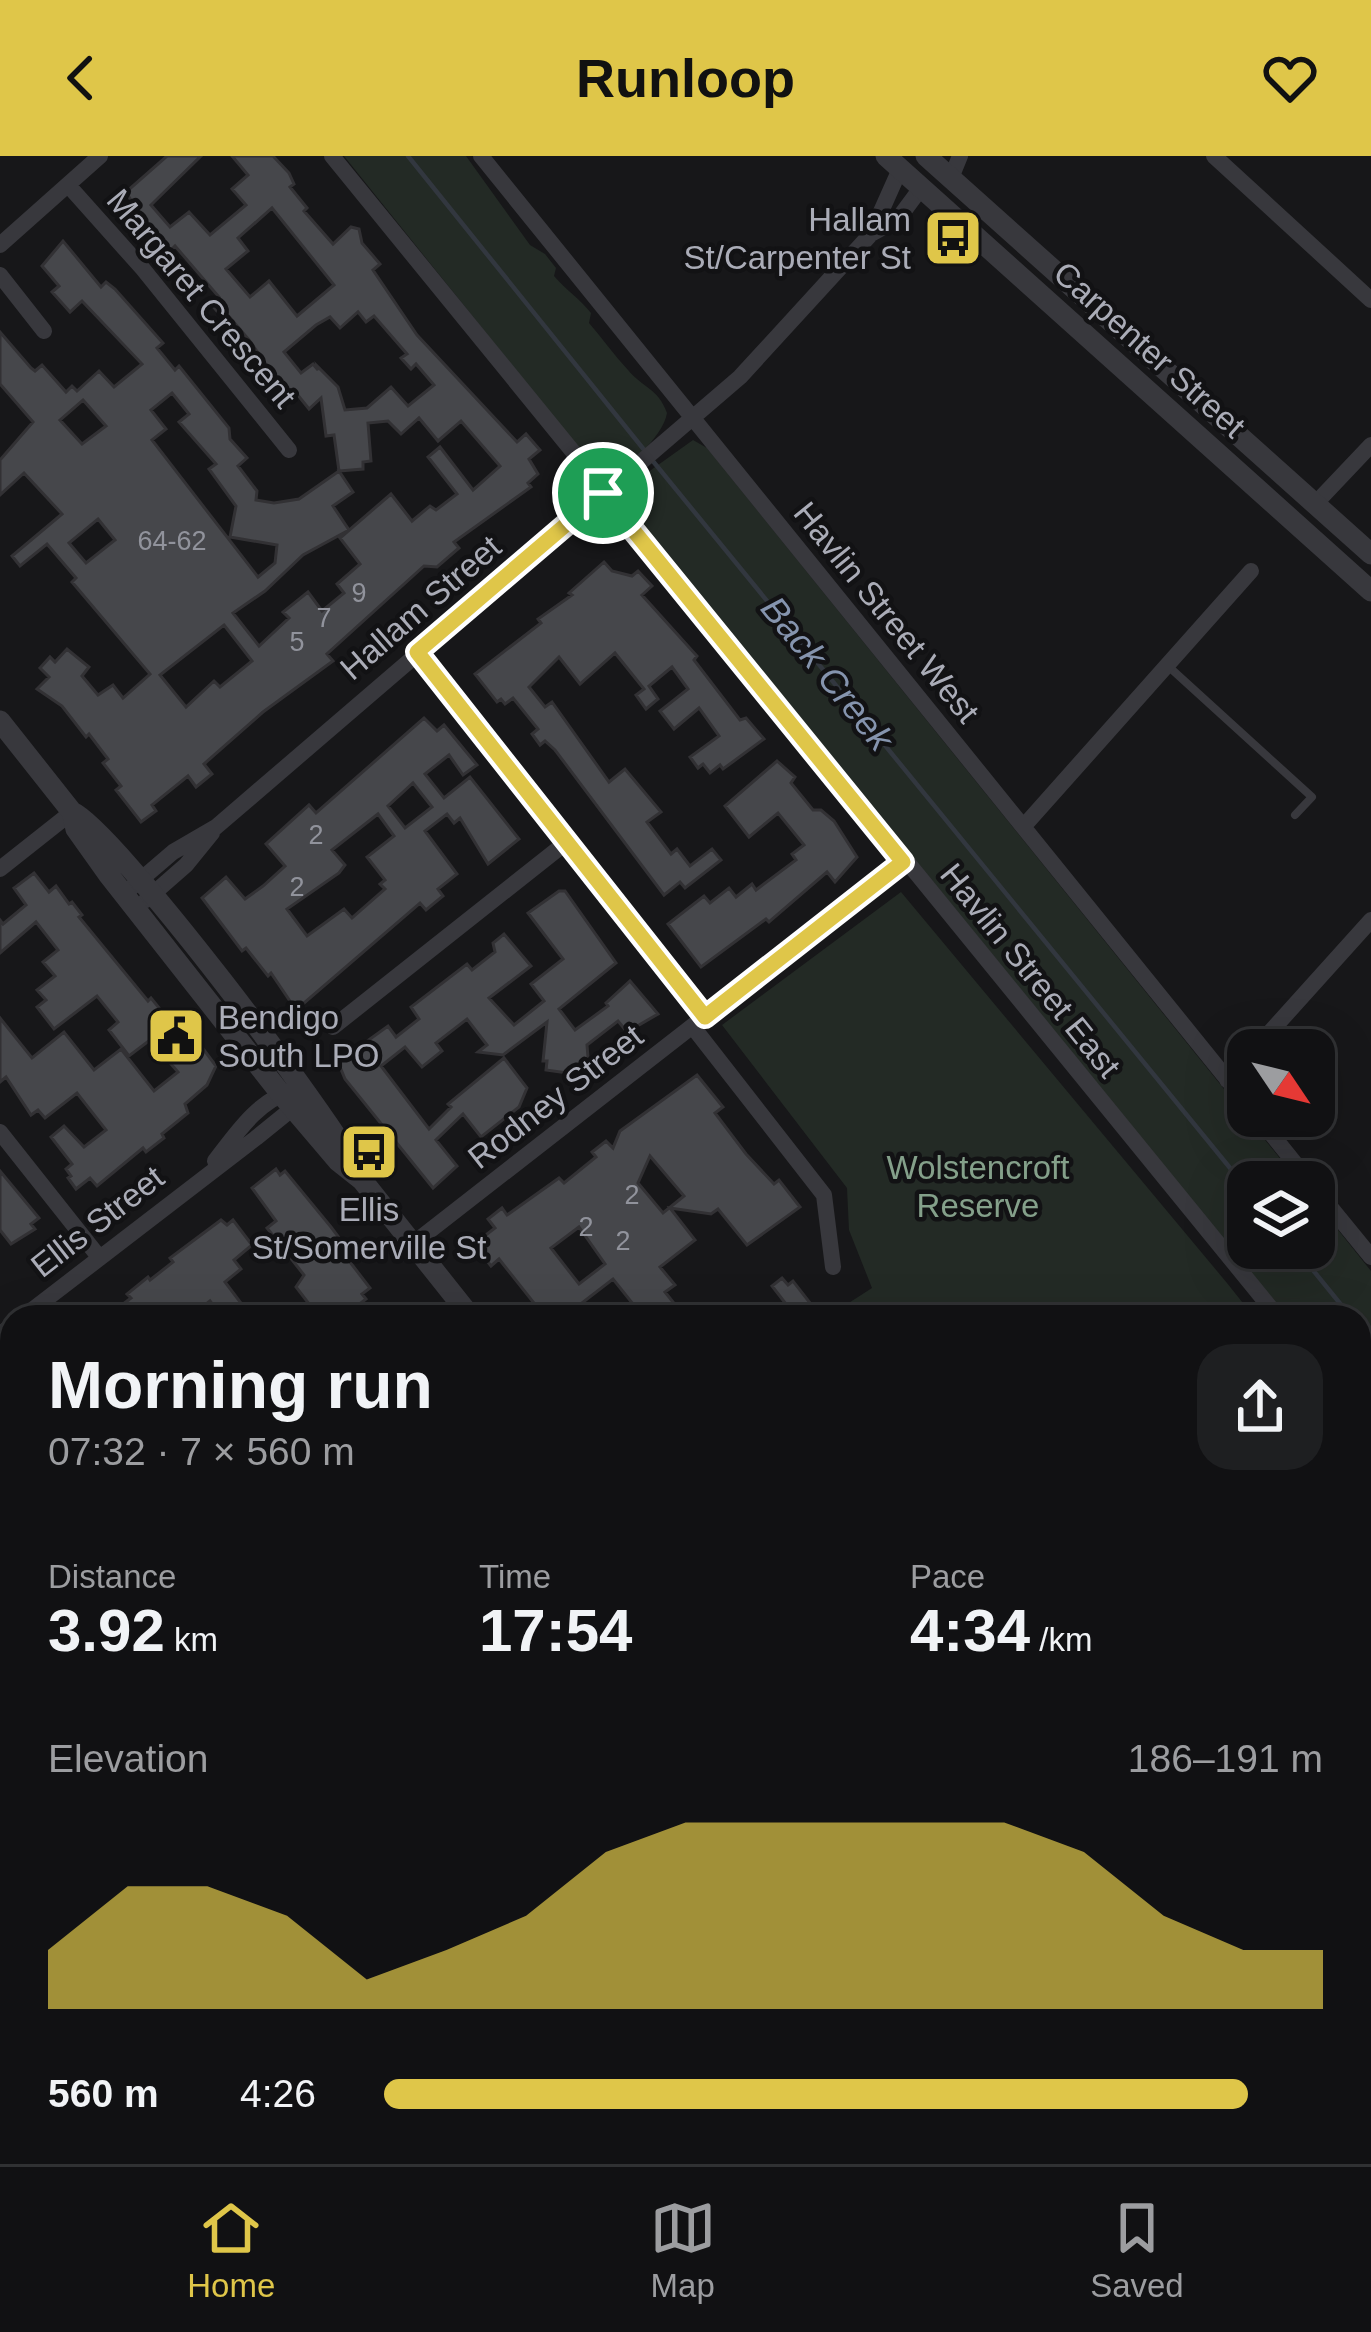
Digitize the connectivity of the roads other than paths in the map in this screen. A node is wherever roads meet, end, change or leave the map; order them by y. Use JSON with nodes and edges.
{"nodes":[{"id":1,"x":100,"y":156,"type":"edge"},
{"id":2,"x":332,"y":156,"type":"edge"},
{"id":3,"x":481,"y":156,"type":"edge"},
{"id":4,"x":960,"y":156,"type":"edge"},
{"id":5,"x":1214,"y":156,"type":"edge"},
{"id":6,"x":930,"y":157,"type":"edge"},
{"id":7,"x":893,"y":162,"type":"edge"},
{"id":8,"x":951,"y":178,"type":"junction"},
{"id":9,"x":68,"y":185,"type":"junction"},
{"id":10,"x":921,"y":188,"type":"junction"},
{"id":11,"x":871,"y":234,"type":"junction"},
{"id":12,"x":0,"y":245,"type":"edge"},
{"id":13,"x":0,"y":274,"type":"edge"},
{"id":14,"x":1371,"y":299,"type":"edge"},
{"id":15,"x":44,"y":331,"type":"dead end"},
{"id":16,"x":691,"y":419,"type":"junction"},
{"id":17,"x":1371,"y":445,"type":"edge"},
{"id":18,"x":289,"y":450,"type":"dead end"},
{"id":19,"x":603,"y":493,"type":"junction"},
{"id":20,"x":1315,"y":504,"type":"junction"},
{"id":21,"x":1296,"y":524,"type":"junction"},
{"id":22,"x":1371,"y":554,"type":"edge"},
{"id":23,"x":1251,"y":571,"type":"dead end"},
{"id":24,"x":1371,"y":591,"type":"edge"},
{"id":25,"x":417,"y":652,"type":"junction"},
{"id":26,"x":1167,"y":665,"type":"junction"},
{"id":27,"x":0,"y":721,"type":"edge"},
{"id":28,"x":72,"y":812,"type":"junction"},
{"id":29,"x":1295,"y":815,"type":"dead end"},
{"id":30,"x":1024,"y":826,"type":"junction"},
{"id":31,"x":568,"y":841,"type":"junction"},
{"id":32,"x":903,"y":862,"type":"junction"},
{"id":33,"x":0,"y":869,"type":"edge"},
{"id":34,"x":138,"y":895,"type":"junction"},
{"id":35,"x":1371,"y":920,"type":"edge"},
{"id":36,"x":699,"y":1022,"type":"junction"},
{"id":37,"x":333,"y":1027,"type":"dead end"},
{"id":38,"x":1273,"y":1029,"type":"edge"},
{"id":39,"x":1227,"y":1080,"type":"edge"},
{"id":40,"x":293,"y":1097,"type":"junction"},
{"id":41,"x":0,"y":1132,"type":"edge"},
{"id":42,"x":1274,"y":1137,"type":"edge"},
{"id":43,"x":1293,"y":1161,"type":"edge"},
{"id":44,"x":1335,"y":1212,"type":"edge"},
{"id":45,"x":413,"y":1243,"type":"junction"},
{"id":46,"x":99,"y":1257,"type":"junction"},
{"id":47,"x":1371,"y":1257,"type":"edge"},
{"id":48,"x":832,"y":1267,"type":"dead end"},
{"id":49,"x":43,"y":1305,"type":"edge"},
{"id":50,"x":462,"y":1305,"type":"edge"},
{"id":51,"x":1268,"y":1305,"type":"edge"}],
"edges":[{"from":1,"to":9,"type":"street"},
{"from":2,"to":19,"type":"street","name":"Havlin Street East"},
{"from":3,"to":16,"type":"street","name":"Havlin Street West"},
{"from":4,"to":8,"type":"street"},
{"from":5,"to":14,"type":"street"},
{"from":6,"to":8,"type":"street","name":"Carpenter Street"},
{"from":6,"to":10,"type":"street","name":"Hallam Street"},
{"from":7,"to":10,"type":"street","name":"Carpenter Street"},
{"from":7,"to":11,"type":"street","name":"Hallam Street"},
{"from":8,"to":20,"type":"street","name":"Carpenter Street"},
{"from":9,"to":12,"type":"street"},
{"from":9,"to":18,"type":"street","name":"Margaret Crescent"},
{"from":10,"to":11,"type":"street","name":"Hallam Street"},
{"from":10,"to":21,"type":"street","name":"Carpenter Street"},
{"from":11,"to":16,"type":"street","name":"Hallam Street"},
{"from":13,"to":15,"type":"street"},
{"from":16,"to":19,"type":"street","name":"Hallam Street"},
{"from":16,"to":30,"type":"street","name":"Havlin Street West"},
{"from":17,"to":20,"type":"street"},
{"from":19,"to":25,"type":"street","name":"Hallam Street"},
{"from":19,"to":32,"type":"street","name":"Havlin Street East"},
{"from":20,"to":21,"type":"street"},
{"from":20,"to":22,"type":"street","name":"Carpenter Street"},
{"from":21,"to":24,"type":"street","name":"Carpenter Street"},
{"from":23,"to":26,"type":"street"},
{"from":25,"to":31,"type":"street"},
{"from":25,"to":34,"type":"street","name":"Hallam Street"},
{"from":26,"to":29,"type":"lane"},
{"from":26,"to":30,"type":"street"},
{"from":27,"to":28,"type":"street"},
{"from":28,"to":33,"type":"street"},
{"from":28,"to":34,"type":"street"},
{"from":30,"to":39,"type":"street","name":"Havlin Street West"},
{"from":31,"to":36,"type":"street"},
{"from":31,"to":37,"type":"street"},
{"from":32,"to":36,"type":"street","name":"Rodney Street"},
{"from":32,"to":51,"type":"street","name":"Havlin Street East"},
{"from":34,"to":40,"type":"street"},
{"from":35,"to":38,"type":"street"},
{"from":36,"to":45,"type":"street","name":"Rodney Street"},
{"from":36,"to":48,"type":"street"},
{"from":40,"to":45,"type":"street"},
{"from":40,"to":46,"type":"street","name":"Ellis Street"},
{"from":41,"to":46,"type":"street"},
{"from":42,"to":43,"type":"street"},
{"from":44,"to":47,"type":"street"},
{"from":45,"to":50,"type":"street"},
{"from":46,"to":49,"type":"street","name":"Ellis Street"}]}
